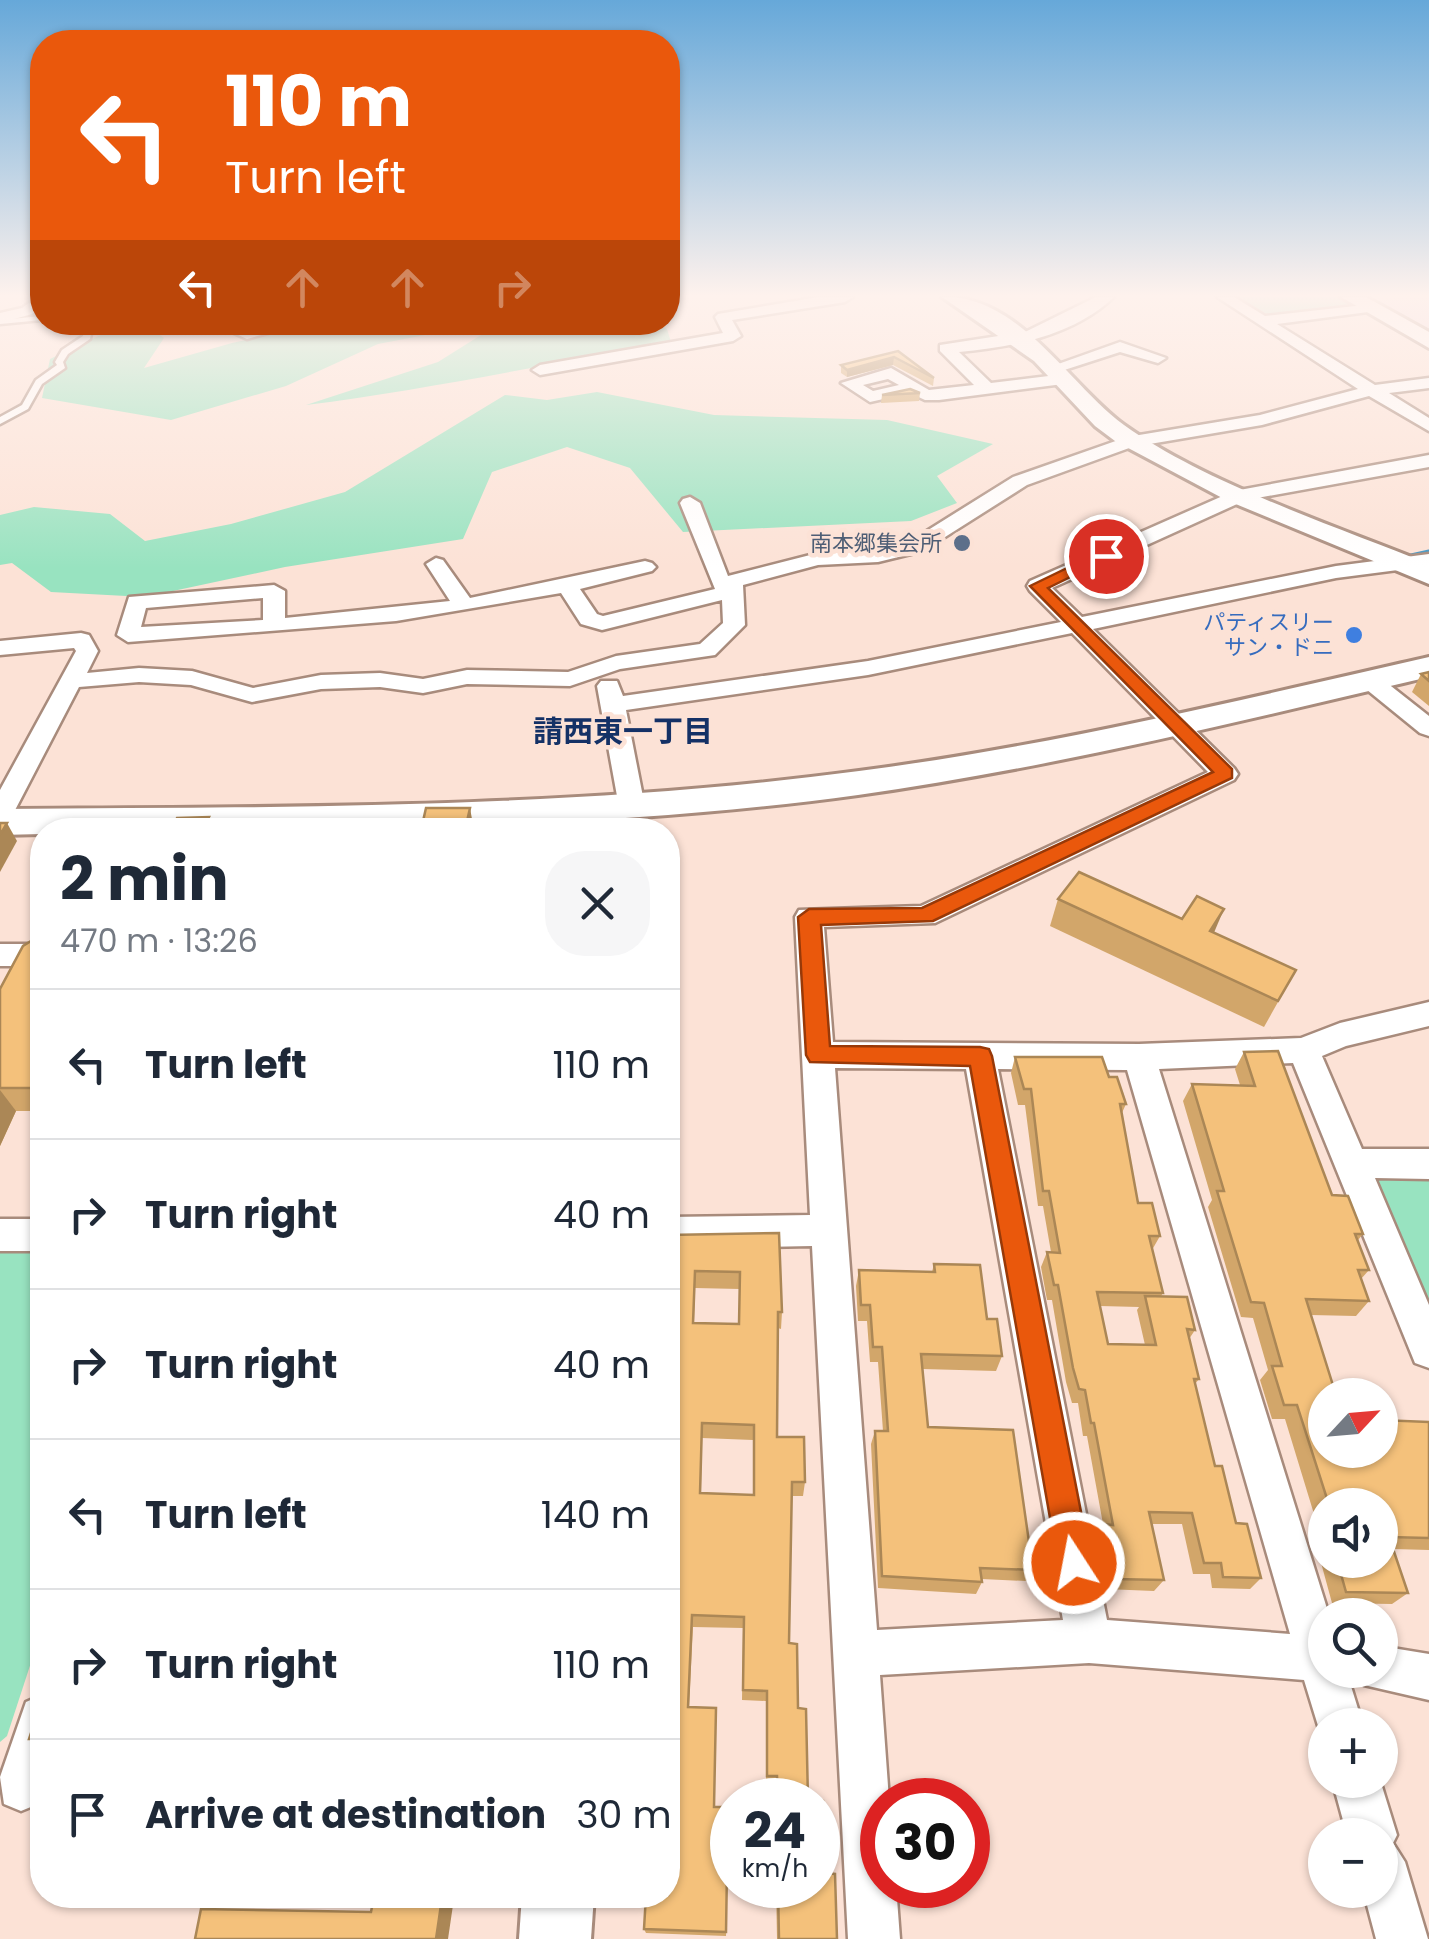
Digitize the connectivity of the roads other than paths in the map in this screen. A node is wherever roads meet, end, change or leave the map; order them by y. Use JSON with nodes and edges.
{"nodes":[{"id":1,"x":35,"y":387,"type":"edge"},
{"id":2,"x":994,"y":387,"type":"edge"},
{"id":3,"x":1072,"y":387,"type":"edge"},
{"id":4,"x":1368,"y":387,"type":"edge"},
{"id":5,"x":1392,"y":387,"type":"edge"},
{"id":6,"x":910,"y":388,"type":"edge"},
{"id":7,"x":987,"y":389,"type":"joint"},
{"id":8,"x":1372,"y":390,"type":"junction"},
{"id":9,"x":0,"y":421,"type":"edge"},
{"id":10,"x":1429,"y":426,"type":"edge"},
{"id":11,"x":1135,"y":442,"type":"junction"},
{"id":12,"x":1429,"y":461,"type":"edge"},
{"id":13,"x":1241,"y":495,"type":"junction"},
{"id":14,"x":690,"y":503,"type":"dead end"},
{"id":15,"x":1429,"y":544,"type":"edge"},
{"id":16,"x":1378,"y":554,"type":"junction"},
{"id":17,"x":436,"y":564,"type":"dead end"},
{"id":18,"x":645,"y":567,"type":"dead end"},
{"id":19,"x":1421,"y":567,"type":"edge"},
{"id":20,"x":1336,"y":572,"type":"junction"},
{"id":21,"x":567,"y":585,"type":"junction"},
{"id":22,"x":726,"y":588,"type":"junction"},
{"id":23,"x":464,"y":604,"type":"junction"},
{"id":24,"x":1078,"y":625,"type":"junction"},
{"id":25,"x":274,"y":626,"type":"junction"},
{"id":26,"x":0,"y":648,"type":"edge"},
{"id":27,"x":1429,"y":667,"type":"edge"},
{"id":28,"x":606,"y":668,"type":"junction"},
{"id":29,"x":1369,"y":680,"type":"junction"},
{"id":30,"x":73,"y":681,"type":"junction"},
{"id":31,"x":612,"y":705,"type":"junction"},
{"id":32,"x":1178,"y":724,"type":"junction"},
{"id":33,"x":1429,"y":728,"type":"edge"},
{"id":34,"x":0,"y":818,"type":"edge"},
{"id":35,"x":631,"y":818,"type":"edge"},
{"id":36,"x":637,"y":818,"type":"edge"},
{"id":37,"x":30,"y":819,"type":"edge"},
{"id":38,"x":0,"y":955,"type":"edge"},
{"id":39,"x":30,"y":955,"type":"edge"},
{"id":40,"x":1429,"y":1014,"type":"edge"},
{"id":41,"x":1304,"y":1050,"type":"junction"},
{"id":42,"x":818,"y":1055,"type":"junction"},
{"id":43,"x":980,"y":1056,"type":"junction"},
{"id":44,"x":1139,"y":1057,"type":"junction"},
{"id":45,"x":1351,"y":1163,"type":"junction"},
{"id":46,"x":1429,"y":1164,"type":"edge"},
{"id":47,"x":830,"y":1230,"type":"junction"},
{"id":48,"x":680,"y":1233,"type":"edge"},
{"id":49,"x":30,"y":1234,"type":"edge"},
{"id":50,"x":0,"y":1235,"type":"edge"},
{"id":51,"x":1429,"y":1350,"type":"edge"},
{"id":52,"x":1308,"y":1610,"type":"edge"},
{"id":53,"x":1089,"y":1641,"type":"junction"},
{"id":54,"x":857,"y":1654,"type":"junction"},
{"id":55,"x":1308,"y":1658,"type":"edge"},
{"id":56,"x":1398,"y":1672,"type":"edge"},
{"id":57,"x":1429,"y":1677,"type":"edge"},
{"id":58,"x":30,"y":1757,"type":"edge"},
{"id":59,"x":21,"y":1787,"type":"edge"},
{"id":60,"x":557,"y":1908,"type":"edge"},
{"id":61,"x":1393,"y":1908,"type":"edge"},
{"id":62,"x":555,"y":1939,"type":"edge"},
{"id":63,"x":874,"y":1939,"type":"edge"},
{"id":64,"x":1402,"y":1939,"type":"edge"}],
"edges":[{"from":1,"to":9,"type":"lane"},
{"from":2,"to":7,"type":"street"},
{"from":3,"to":11,"type":"street"},
{"from":4,"to":8,"type":"street"},
{"from":5,"to":8,"type":"street"},
{"from":6,"to":7,"type":"street"},
{"from":8,"to":10,"type":"street"},
{"from":8,"to":11,"type":"street"},
{"from":11,"to":13,"type":"street"},
{"from":11,"to":22,"type":"street"},
{"from":12,"to":13,"type":"street"},
{"from":13,"to":16,"type":"street"},
{"from":13,"to":24,"type":"street"},
{"from":14,"to":22,"type":"street"},
{"from":15,"to":16,"type":"street"},
{"from":16,"to":19,"type":"street"},
{"from":16,"to":20,"type":"street"},
{"from":17,"to":23,"type":"street"},
{"from":18,"to":21,"type":"street"},
{"from":19,"to":20,"type":"street"},
{"from":20,"to":24,"type":"street"},
{"from":21,"to":22,"type":"street"},
{"from":21,"to":23,"type":"street"},
{"from":22,"to":28,"type":"street"},
{"from":23,"to":25,"type":"street"},
{"from":24,"to":31,"type":"street"},
{"from":24,"to":32,"type":"street"},
{"from":25,"to":25,"type":"street"},
{"from":26,"to":30,"type":"street"},
{"from":27,"to":29,"type":"street"},
{"from":28,"to":30,"type":"street"},
{"from":28,"to":31,"type":"street"},
{"from":29,"to":32,"type":"street"},
{"from":29,"to":33,"type":"street"},
{"from":30,"to":34,"type":"street"},
{"from":31,"to":35,"type":"street"},
{"from":32,"to":36,"type":"street"},
{"from":32,"to":42,"type":"street"},
{"from":34,"to":37,"type":"street"},
{"from":38,"to":39,"type":"street"},
{"from":40,"to":41,"type":"street"},
{"from":41,"to":44,"type":"street"},
{"from":41,"to":45,"type":"street"},
{"from":42,"to":43,"type":"street"},
{"from":42,"to":47,"type":"street"},
{"from":43,"to":44,"type":"street"},
{"from":43,"to":53,"type":"street"},
{"from":44,"to":52,"type":"street"},
{"from":45,"to":46,"type":"street"},
{"from":45,"to":51,"type":"street"},
{"from":47,"to":48,"type":"street"},
{"from":47,"to":54,"type":"street"},
{"from":49,"to":50,"type":"street"},
{"from":53,"to":54,"type":"street"},
{"from":53,"to":55,"type":"street"},
{"from":54,"to":63,"type":"street"},
{"from":56,"to":57,"type":"street"},
{"from":58,"to":59,"type":"street"},
{"from":60,"to":62,"type":"street"},
{"from":61,"to":64,"type":"street"}]}
